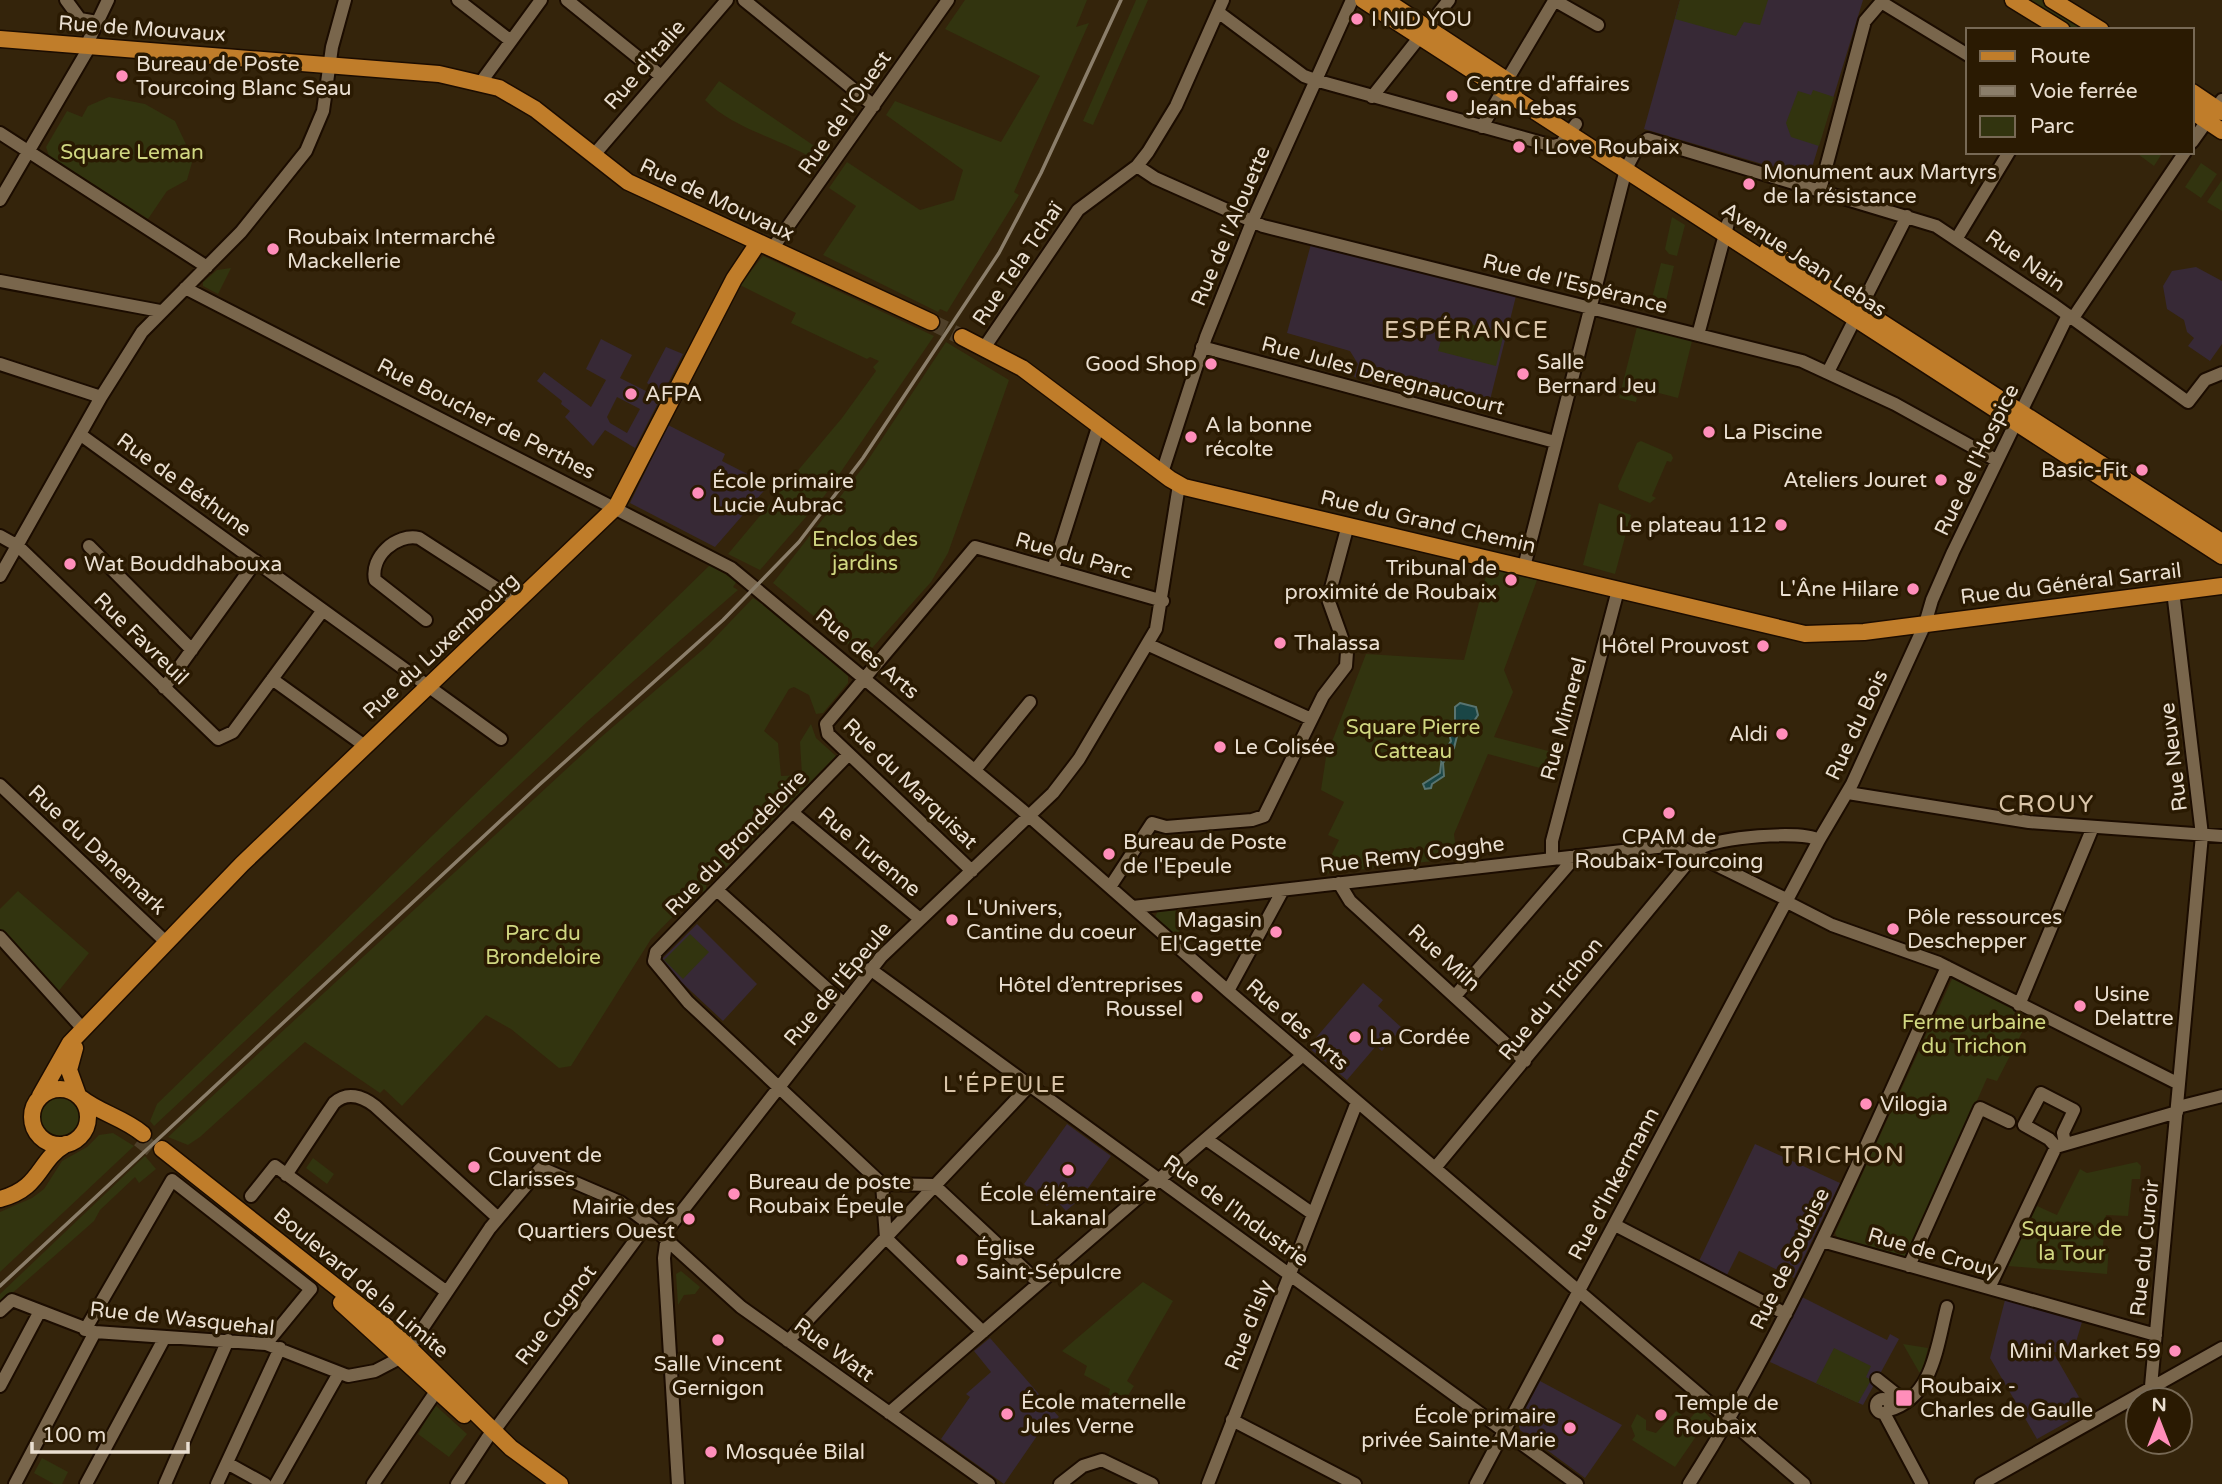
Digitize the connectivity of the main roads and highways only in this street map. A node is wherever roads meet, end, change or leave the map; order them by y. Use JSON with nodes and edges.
{"nodes":[{"id":1,"x":1363,"y":0,"type":"edge"},
{"id":2,"x":1385,"y":0,"type":"edge"},
{"id":3,"x":2013,"y":0,"type":"edge"},
{"id":4,"x":2052,"y":0,"type":"edge"},
{"id":5,"x":2059,"y":28,"type":"edge"},
{"id":6,"x":2098,"y":28,"type":"edge"},
{"id":7,"x":1422,"y":31,"type":"junction"},
{"id":8,"x":0,"y":39,"type":"edge"},
{"id":9,"x":2194,"y":93,"type":"edge"},
{"id":10,"x":2217,"y":110,"type":"edge"},
{"id":11,"x":2194,"y":111,"type":"edge"},
{"id":12,"x":2222,"y":131,"type":"edge"},
{"id":13,"x":765,"y":246,"type":"junction"},
{"id":14,"x":931,"y":322,"type":"tunnel mouth"},
{"id":15,"x":962,"y":337,"type":"tunnel mouth"},
{"id":16,"x":2018,"y":418,"type":"junction"},
{"id":17,"x":2222,"y":542,"type":"edge"},
{"id":18,"x":2222,"y":556,"type":"edge"},
{"id":19,"x":2222,"y":586,"type":"edge"},
{"id":20,"x":1925,"y":624,"type":"joint"},
{"id":21,"x":84,"y":1030,"type":"junction"},
{"id":22,"x":40,"y":1096,"type":"junction"},
{"id":23,"x":79,"y":1096,"type":"junction"},
{"id":24,"x":34,"y":1128,"type":"junction"},
{"id":25,"x":74,"y":1140,"type":"junction"},
{"id":26,"x":160,"y":1151,"type":"tunnel mouth"},
{"id":27,"x":0,"y":1191,"type":"edge"},
{"id":28,"x":0,"y":1199,"type":"edge"},
{"id":29,"x":406,"y":1351,"type":"junction"},
{"id":30,"x":491,"y":1434,"type":"junction"},
{"id":31,"x":546,"y":1484,"type":"edge"},
{"id":32,"x":560,"y":1484,"type":"edge"}],
"edges":[{"from":1,"to":7,"type":"main road","name":"Avenue Jean Lebas"},
{"from":2,"to":7,"type":"main road","name":"Avenue Jean Lebas"},
{"from":3,"to":5,"type":"main road"},
{"from":4,"to":6,"type":"main road"},
{"from":7,"to":16,"type":"main road","name":"Avenue Jean Lebas"},
{"from":8,"to":13,"type":"main road","name":"Rue de Mouvaux"},
{"from":9,"to":10,"type":"main road"},
{"from":10,"to":11,"type":"main road"},
{"from":10,"to":12,"type":"main road"},
{"from":13,"to":14,"type":"main road","name":"Rue de Mouvaux"},
{"from":13,"to":21,"type":"main road","name":"Rue du Luxembourg"},
{"from":15,"to":20,"type":"main road","name":"Rue du Grand Chemin"},
{"from":16,"to":17,"type":"main road","name":"Avenue Jean Lebas"},
{"from":16,"to":18,"type":"main road","name":"Avenue Jean Lebas"},
{"from":19,"to":20,"type":"main road","name":"Rue du Général Sarrail"},
{"from":21,"to":22,"type":"main road","name":"Rue du Luxembourg"},
{"from":21,"to":23,"type":"main road","name":"Rue du Luxembourg"},
{"from":22,"to":23,"type":"main road"},
{"from":22,"to":24,"type":"main road"},
{"from":23,"to":25,"type":"main road"},
{"from":23,"to":25,"type":"main road"},
{"from":24,"to":25,"type":"main road"},
{"from":24,"to":27,"type":"main road"},
{"from":25,"to":28,"type":"main road"},
{"from":26,"to":29,"type":"main road","name":"Boulevard de la Limite"},
{"from":29,"to":30,"type":"main road","name":"Boulevard de la Limite"},
{"from":29,"to":30,"type":"main road","name":"Boulevard de la Limite"},
{"from":30,"to":31,"type":"main road","name":"Boulevard de la Limite"},
{"from":30,"to":32,"type":"main road","name":"Boulevard de la Limite"}]}
